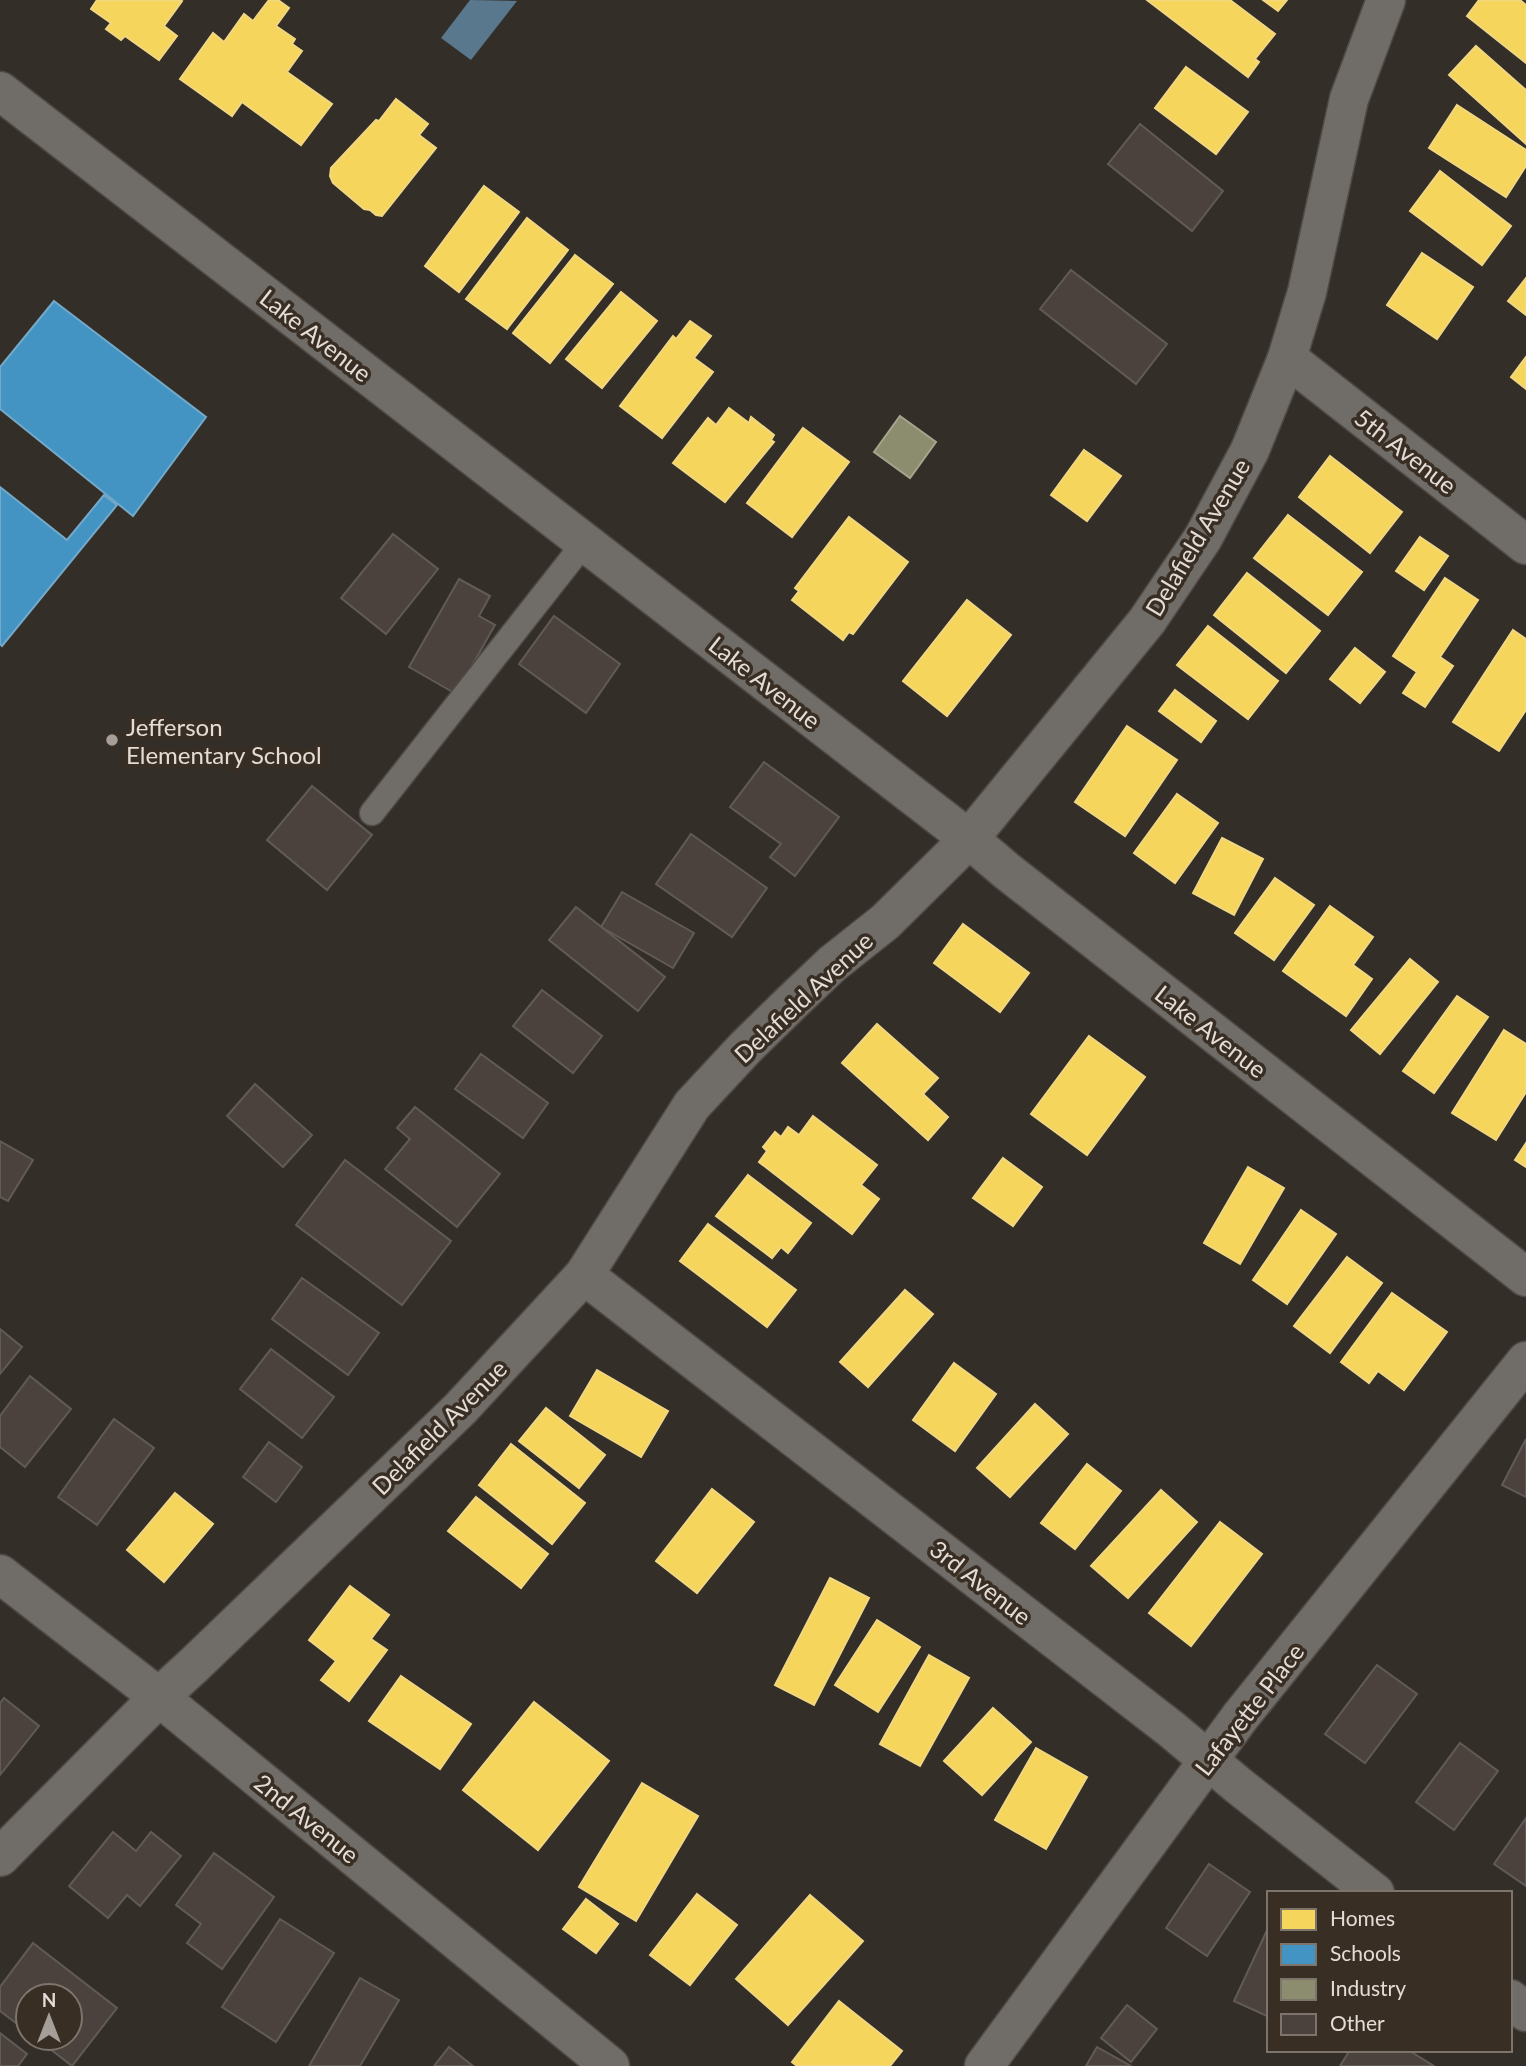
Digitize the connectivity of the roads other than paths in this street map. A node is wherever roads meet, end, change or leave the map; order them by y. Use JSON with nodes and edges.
{"nodes":[{"id":1,"x":1386,"y":0,"type":"edge"},
{"id":2,"x":0,"y":91,"type":"edge"},
{"id":3,"x":1287,"y":358,"type":"junction"},
{"id":4,"x":585,"y":542,"type":"junction"},
{"id":5,"x":1526,"y":545,"type":"edge"},
{"id":6,"x":372,"y":813,"type":"dead end"},
{"id":7,"x":969,"y":839,"type":"junction"},
{"id":8,"x":584,"y":1275,"type":"junction"},
{"id":9,"x":1526,"y":1277,"type":"edge"},
{"id":10,"x":1526,"y":1361,"type":"edge"},
{"id":11,"x":0,"y":1574,"type":"edge"},
{"id":12,"x":159,"y":1697,"type":"junction"},
{"id":13,"x":1208,"y":1760,"type":"junction"},
{"id":14,"x":0,"y":1857,"type":"edge"},
{"id":15,"x":1372,"y":1891,"type":"edge"},
{"id":16,"x":610,"y":2066,"type":"edge"},
{"id":17,"x":984,"y":2066,"type":"edge"}],
"edges":[{"from":1,"to":3,"type":"street","name":"Delafield Avenue"},
{"from":2,"to":4,"type":"street","name":"Lake Avenue"},
{"from":3,"to":5,"type":"street","name":"5th Avenue"},
{"from":3,"to":7,"type":"street","name":"Delafield Avenue"},
{"from":4,"to":6,"type":"lane"},
{"from":4,"to":7,"type":"street","name":"Lake Avenue"},
{"from":7,"to":8,"type":"street","name":"Delafield Avenue"},
{"from":7,"to":9,"type":"street","name":"Lake Avenue"},
{"from":8,"to":12,"type":"street","name":"Delafield Avenue"},
{"from":8,"to":13,"type":"street","name":"3rd Avenue"},
{"from":10,"to":13,"type":"street","name":"Lafayette Place"},
{"from":11,"to":12,"type":"street","name":"2nd Avenue"},
{"from":12,"to":14,"type":"street","name":"Delafield Avenue"},
{"from":12,"to":16,"type":"street","name":"2nd Avenue"},
{"from":13,"to":15,"type":"street","name":"3rd Avenue"},
{"from":13,"to":17,"type":"street","name":"Lafayette Place"}]}
